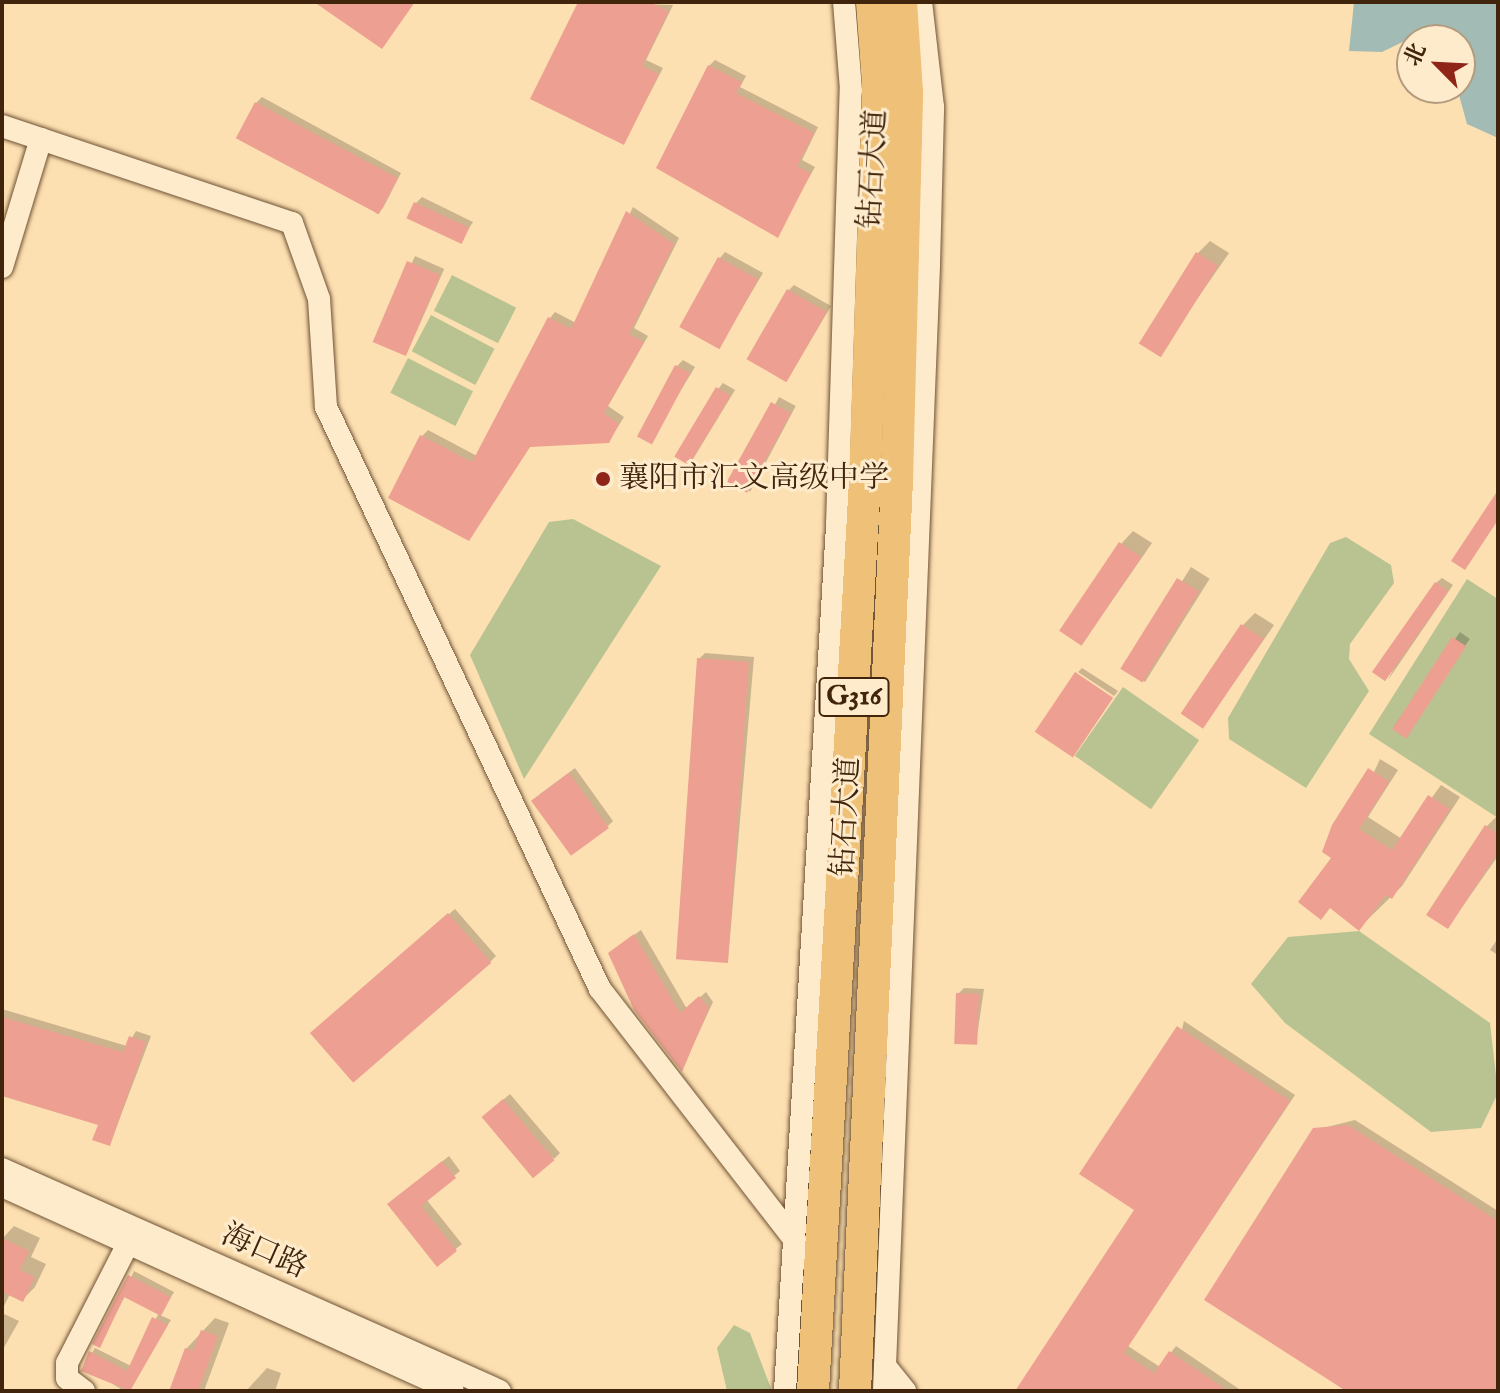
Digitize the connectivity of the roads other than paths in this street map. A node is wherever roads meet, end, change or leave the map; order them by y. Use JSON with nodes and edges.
{"nodes":[{"id":1,"x":844,"y":2,"type":"edge"},
{"id":2,"x":872,"y":2,"type":"edge"},
{"id":3,"x":901,"y":2,"type":"edge"},
{"id":4,"x":921,"y":2,"type":"edge"},
{"id":5,"x":2,"y":126,"type":"edge"},
{"id":6,"x":41,"y":139,"type":"junction"},
{"id":7,"x":2,"y":267,"type":"edge"},
{"id":8,"x":2,"y":1169,"type":"edge"},
{"id":9,"x":2,"y":1186,"type":"edge"},
{"id":10,"x":132,"y":1236,"type":"junction"},
{"id":11,"x":794,"y":1245,"type":"junction"},
{"id":12,"x":823,"y":1276,"type":"junction"},
{"id":13,"x":866,"y":1374,"type":"edge"},
{"id":14,"x":84,"y":1391,"type":"edge"},
{"id":15,"x":453,"y":1391,"type":"edge"},
{"id":16,"x":500,"y":1391,"type":"edge"},
{"id":17,"x":785,"y":1391,"type":"edge"},
{"id":18,"x":813,"y":1391,"type":"edge"},
{"id":19,"x":884,"y":1391,"type":"edge"},
{"id":20,"x":905,"y":1391,"type":"edge"}],
"edges":[{"from":1,"to":11,"type":"street"},
{"from":2,"to":12,"type":"highway","name":"钻石大道","number":"G316"},
{"from":3,"to":13,"type":"highway","name":"钻石大道","number":"G316"},
{"from":4,"to":13,"type":"street"},
{"from":5,"to":6,"type":"street"},
{"from":6,"to":7,"type":"street"},
{"from":6,"to":11,"type":"street"},
{"from":8,"to":10,"type":"street","name":"海口路"},
{"from":9,"to":10,"type":"street","name":"海口路"},
{"from":10,"to":14,"type":"street"},
{"from":10,"to":15,"type":"street","name":"海口路"},
{"from":10,"to":16,"type":"street","name":"海口路"},
{"from":11,"to":12,"type":"street"},
{"from":11,"to":17,"type":"street"},
{"from":12,"to":18,"type":"highway","name":"钻石大道","number":"G316"},
{"from":13,"to":19,"type":"street"},
{"from":13,"to":20,"type":"street"}]}
